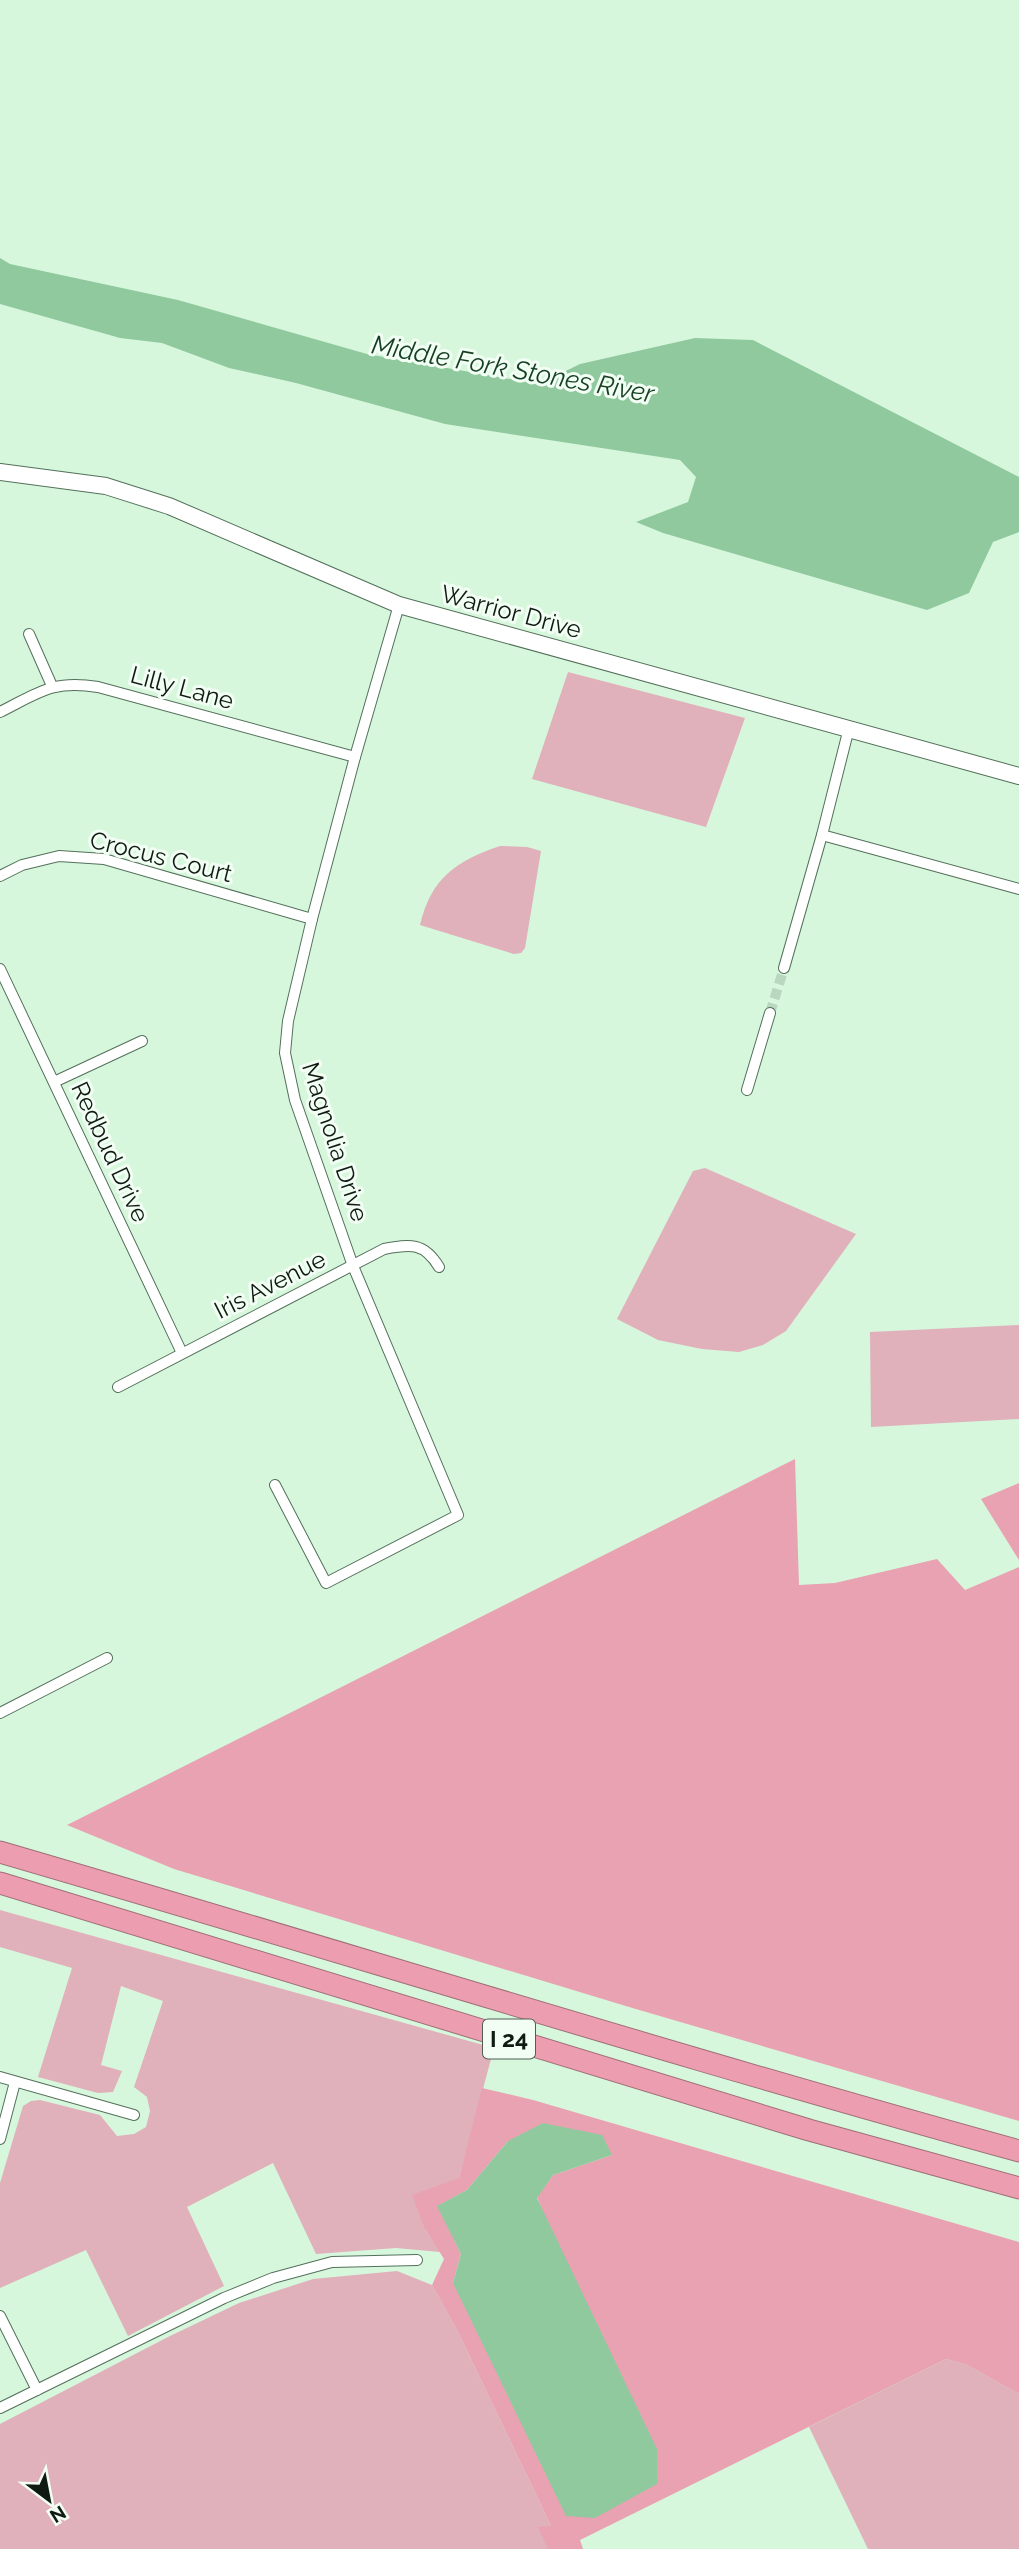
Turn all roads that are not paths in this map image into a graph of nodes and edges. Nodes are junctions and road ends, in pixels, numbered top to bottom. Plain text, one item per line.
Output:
1 (0, 472) edge
2 (400, 605) junction
3 (29, 634) dead end
4 (52, 687) junction
5 (0, 712) edge
6 (849, 728) junction
7 (355, 757) junction
8 (1019, 776) edge
9 (822, 835) junction
10 (0, 876) edge
11 (1019, 889) edge
12 (312, 919) junction
13 (783, 968) tunnel mouth
14 (0, 970) edge
15 (771, 1013) tunnel mouth
16 (142, 1041) dead end
17 (54, 1082) junction
18 (747, 1090) dead end
19 (354, 1266) junction
20 (439, 1268) dead end
21 (182, 1353) junction
22 (118, 1387) dead end
23 (275, 1485) dead end
24 (107, 1658) dead end
25 (0, 1713) edge
26 (2, 1853) edge
27 (0, 1883) edge
28 (0, 2077) edge
29 (15, 2082) junction
30 (134, 2115) dead end
31 (0, 2139) edge
32 (1019, 2151) edge
33 (1019, 2188) edge
34 (417, 2260) dead end
35 (0, 2316) edge
36 (37, 2390) junction
37 (0, 2408) edge

1 - 2 street, Warrior Drive
2 - 6 street, Warrior Drive
2 - 7 street, Magnolia Drive
3 - 4 street
4 - 5 street, Lilly Lane
4 - 7 street, Lilly Lane
6 - 8 street, Warrior Drive
6 - 9 street
7 - 12 street, Magnolia Drive
9 - 11 street
9 - 13 street
10 - 12 street, Crocus Court
12 - 19 street, Magnolia Drive
14 - 17 street, Redbud Drive
15 - 18 street
16 - 17 street
17 - 21 street, Redbud Drive
19 - 20 street, Iris Avenue
19 - 21 street, Iris Avenue
19 - 23 street, Magnolia Drive
21 - 22 street, Iris Avenue
24 - 25 street
26 - 32 highway, I 24
27 - 33 highway, I 24
28 - 29 street
29 - 30 street
29 - 31 street
34 - 36 street
35 - 36 street
36 - 37 street

